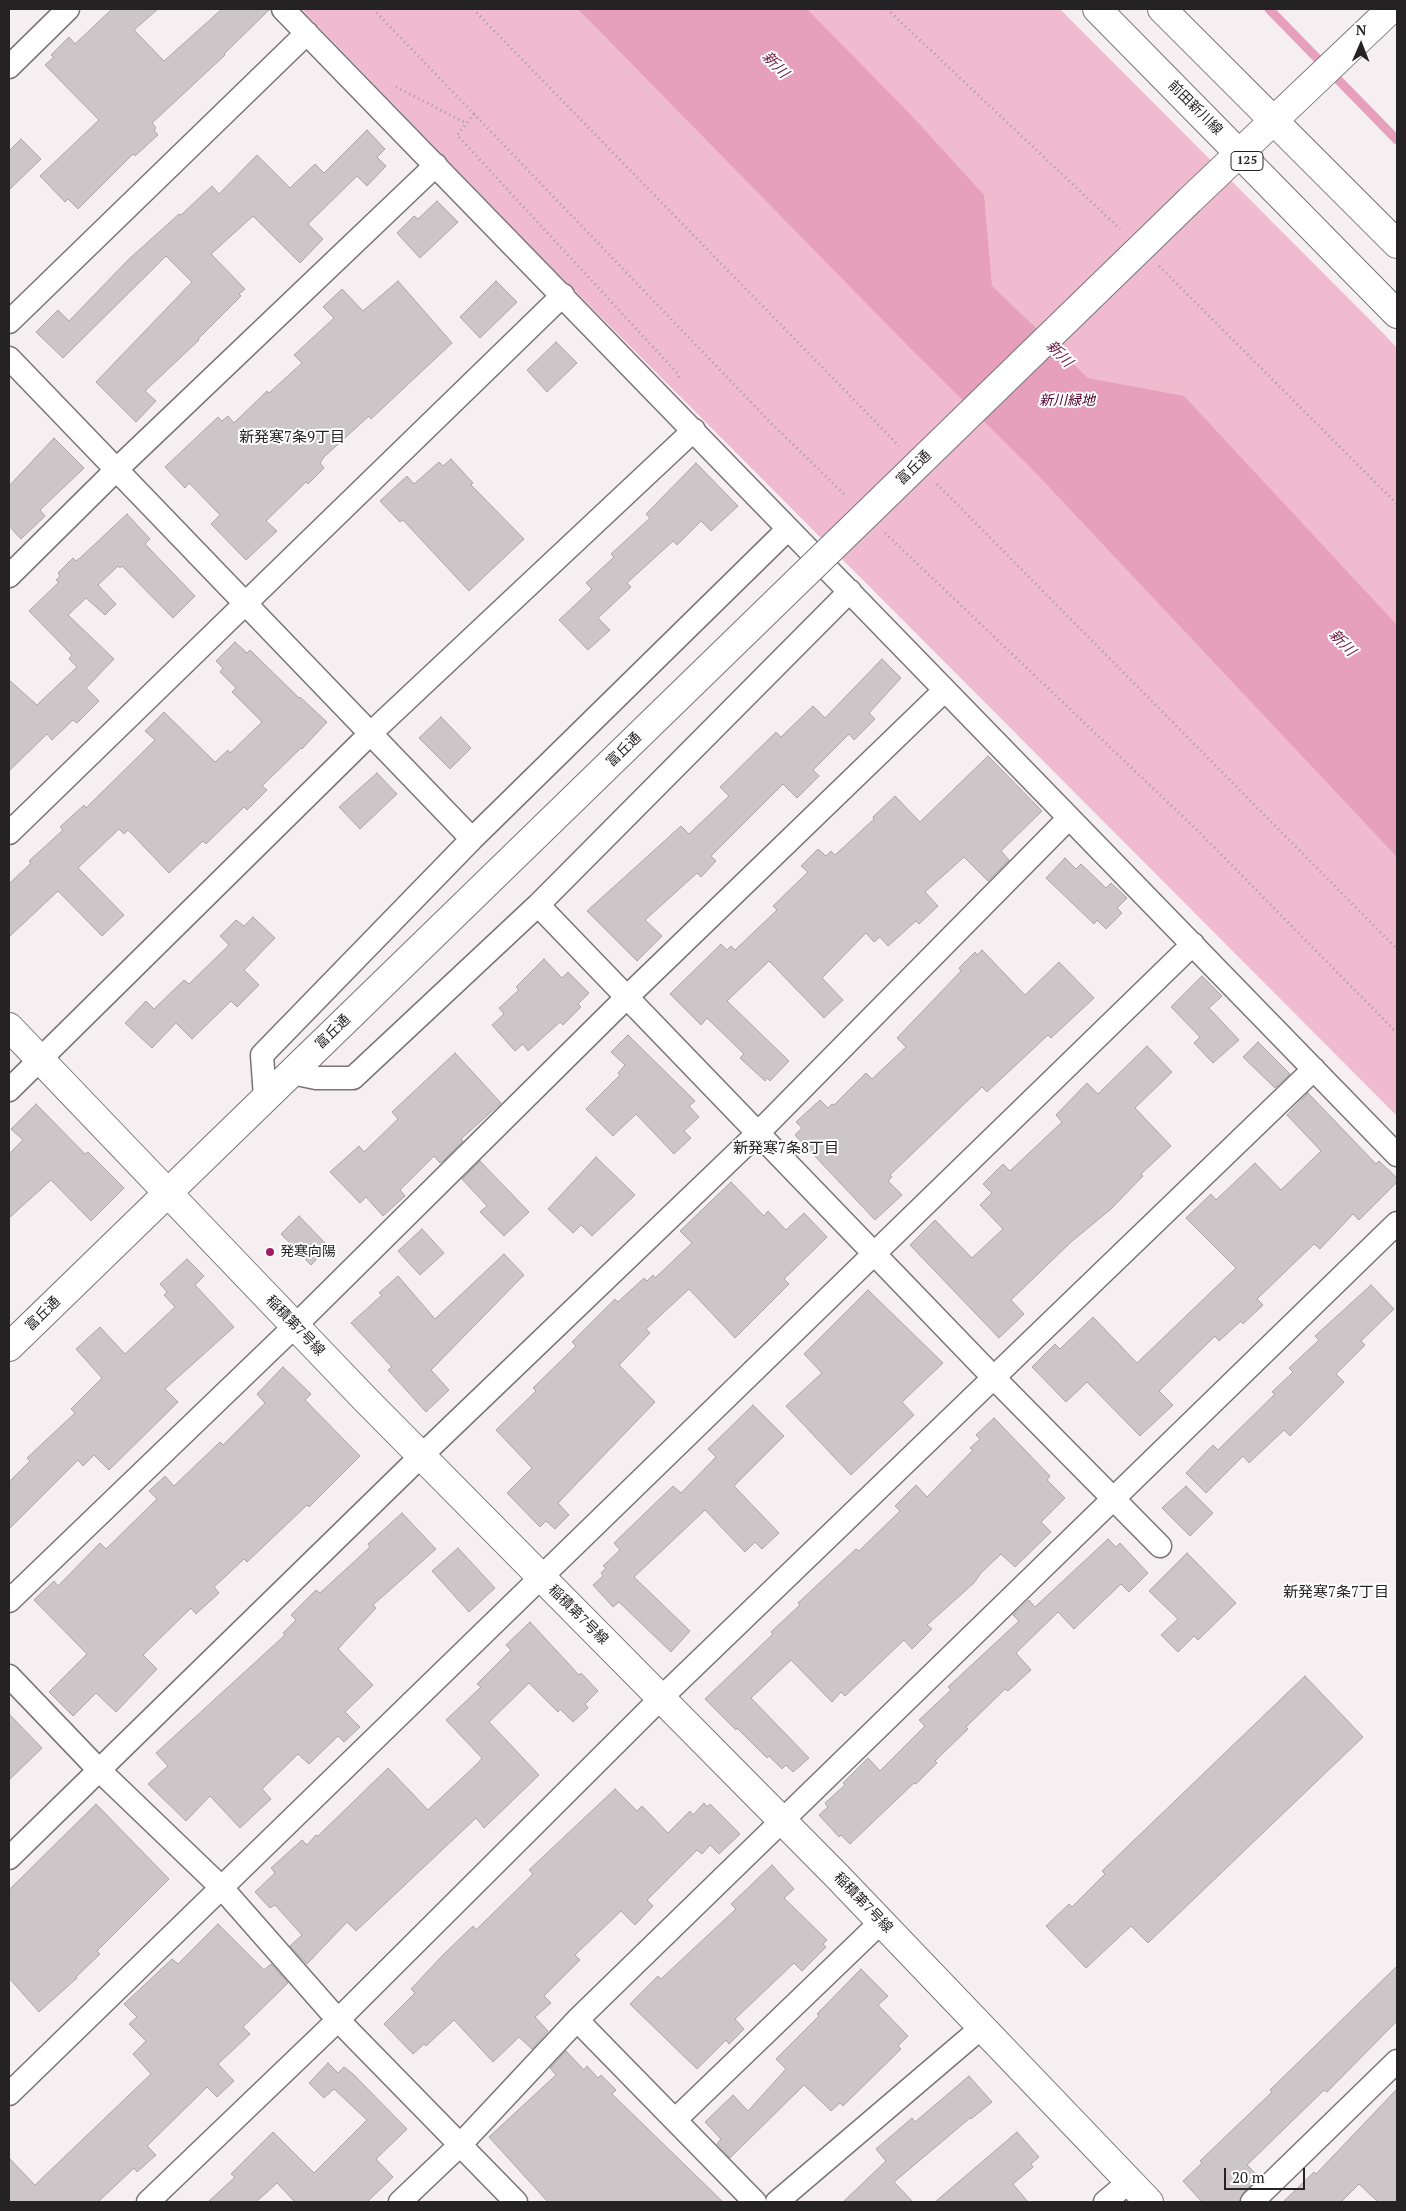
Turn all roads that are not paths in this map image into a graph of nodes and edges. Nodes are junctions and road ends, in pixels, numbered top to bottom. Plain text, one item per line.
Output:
1 (68, 9) edge
2 (284, 9) edge
3 (1097, 9) edge
4 (1162, 9) edge
5 (1391, 9) edge
6 (307, 33) junction
7 (9, 67) edge
8 (1274, 119) junction
9 (1239, 153) junction
10 (436, 166) junction
11 (1397, 244) edge
12 (563, 294) junction
13 (1397, 314) edge
14 (9, 322) edge
15 (9, 358) edge
16 (694, 430) junction
17 (116, 470) junction
18 (788, 529) junction
19 (9, 576) edge
20 (850, 591) junction
21 (244, 605) junction
22 (945, 690) junction
23 (371, 733) junction
24 (1069, 818) junction
25 (9, 833) edge
26 (472, 839) junction
27 (538, 905) junction
28 (1193, 944) junction
29 (627, 998) junction
30 (9, 1027) edge
31 (41, 1059) junction
32 (1314, 1069) junction
33 (292, 1073) junction
34 (9, 1090) edge
35 (265, 1097) junction
36 (758, 1133) junction
37 (1397, 1155) edge
38 (169, 1192) junction
39 (1397, 1223) edge
40 (873, 1253) junction
41 (295, 1326) junction
42 (9, 1347) edge
43 (994, 1378) junction
44 (421, 1456) junction
45 (1112, 1500) junction
46 (1160, 1546) dead end
47 (542, 1578) junction
48 (9, 1601) edge
49 (9, 1676) edge
50 (661, 1698) junction
51 (99, 1770) junction
52 (782, 1820) junction
53 (9, 1858) edge
54 (222, 1888) junction
55 (880, 1922) junction
56 (338, 2020) junction
57 (578, 2020) junction
58 (981, 2028) junction
59 (1397, 2061) edge
60 (9, 2094) edge
61 (675, 2120) junction
62 (460, 2145) junction
63 (1130, 2181) junction
64 (148, 2202) edge
65 (400, 2202) edge
66 (516, 2202) edge
67 (755, 2202) edge
68 (777, 2202) edge
69 (1105, 2202) edge
70 (1149, 2202) edge
71 (1252, 2202) edge

1 - 7 street
2 - 6 street
3 - 9 street, 前田新川線 / 125
4 - 8 street
5 - 8 street, 富丘通
6 - 10 street
6 - 14 street
8 - 9 street, 富丘通
8 - 11 street
9 - 13 street, 前田新川線 / 125
9 - 33 street, 富丘通, bridge
10 - 12 street
10 - 17 street
12 - 16 street
12 - 21 street
15 - 17 street
16 - 18 street
16 - 23 street
17 - 19 street
17 - 21 street
18 - 20 street
18 - 26 street
20 - 22 street
20 - 27 street
21 - 23 street
21 - 25 street
22 - 24 street
22 - 29 street
23 - 26 street
23 - 31 street
24 - 28 street
24 - 36 street
26 - 35 street
27 - 29 street
27 - 33 street
28 - 32 street
28 - 40 street
29 - 36 street
29 - 41 street
30 - 31 street, 稲積第7号線
31 - 34 street
31 - 38 street, 稲積第7号線
32 - 37 street
32 - 43 street
33 - 35 street, 富丘通
35 - 38 street, 富丘通
36 - 40 street
36 - 44 street
38 - 41 street, 稲積第7号線
38 - 42 street, 富丘通
39 - 45 street
40 - 43 street
40 - 47 street
41 - 44 street, 稲積第7号線
41 - 48 street
43 - 45 street
43 - 50 street
44 - 47 street, 稲積第7号線
44 - 51 street
45 - 46 street
45 - 52 street
47 - 50 street, 稲積第7号線
47 - 54 street
49 - 51 street
50 - 52 street, 稲積第7号線
50 - 56 street
51 - 53 street
51 - 54 street
52 - 55 street, 稲積第7号線
52 - 57 street
54 - 56 street
54 - 60 street
55 - 58 street, 稲積第7号線
55 - 61 street
56 - 62 street
56 - 64 street
57 - 61 street
57 - 62 street
58 - 63 street, 稲積第7号線
58 - 68 street
59 - 71 street
61 - 67 street
62 - 65 street
62 - 66 street
63 - 69 street
63 - 70 street, 稲積第7号線

